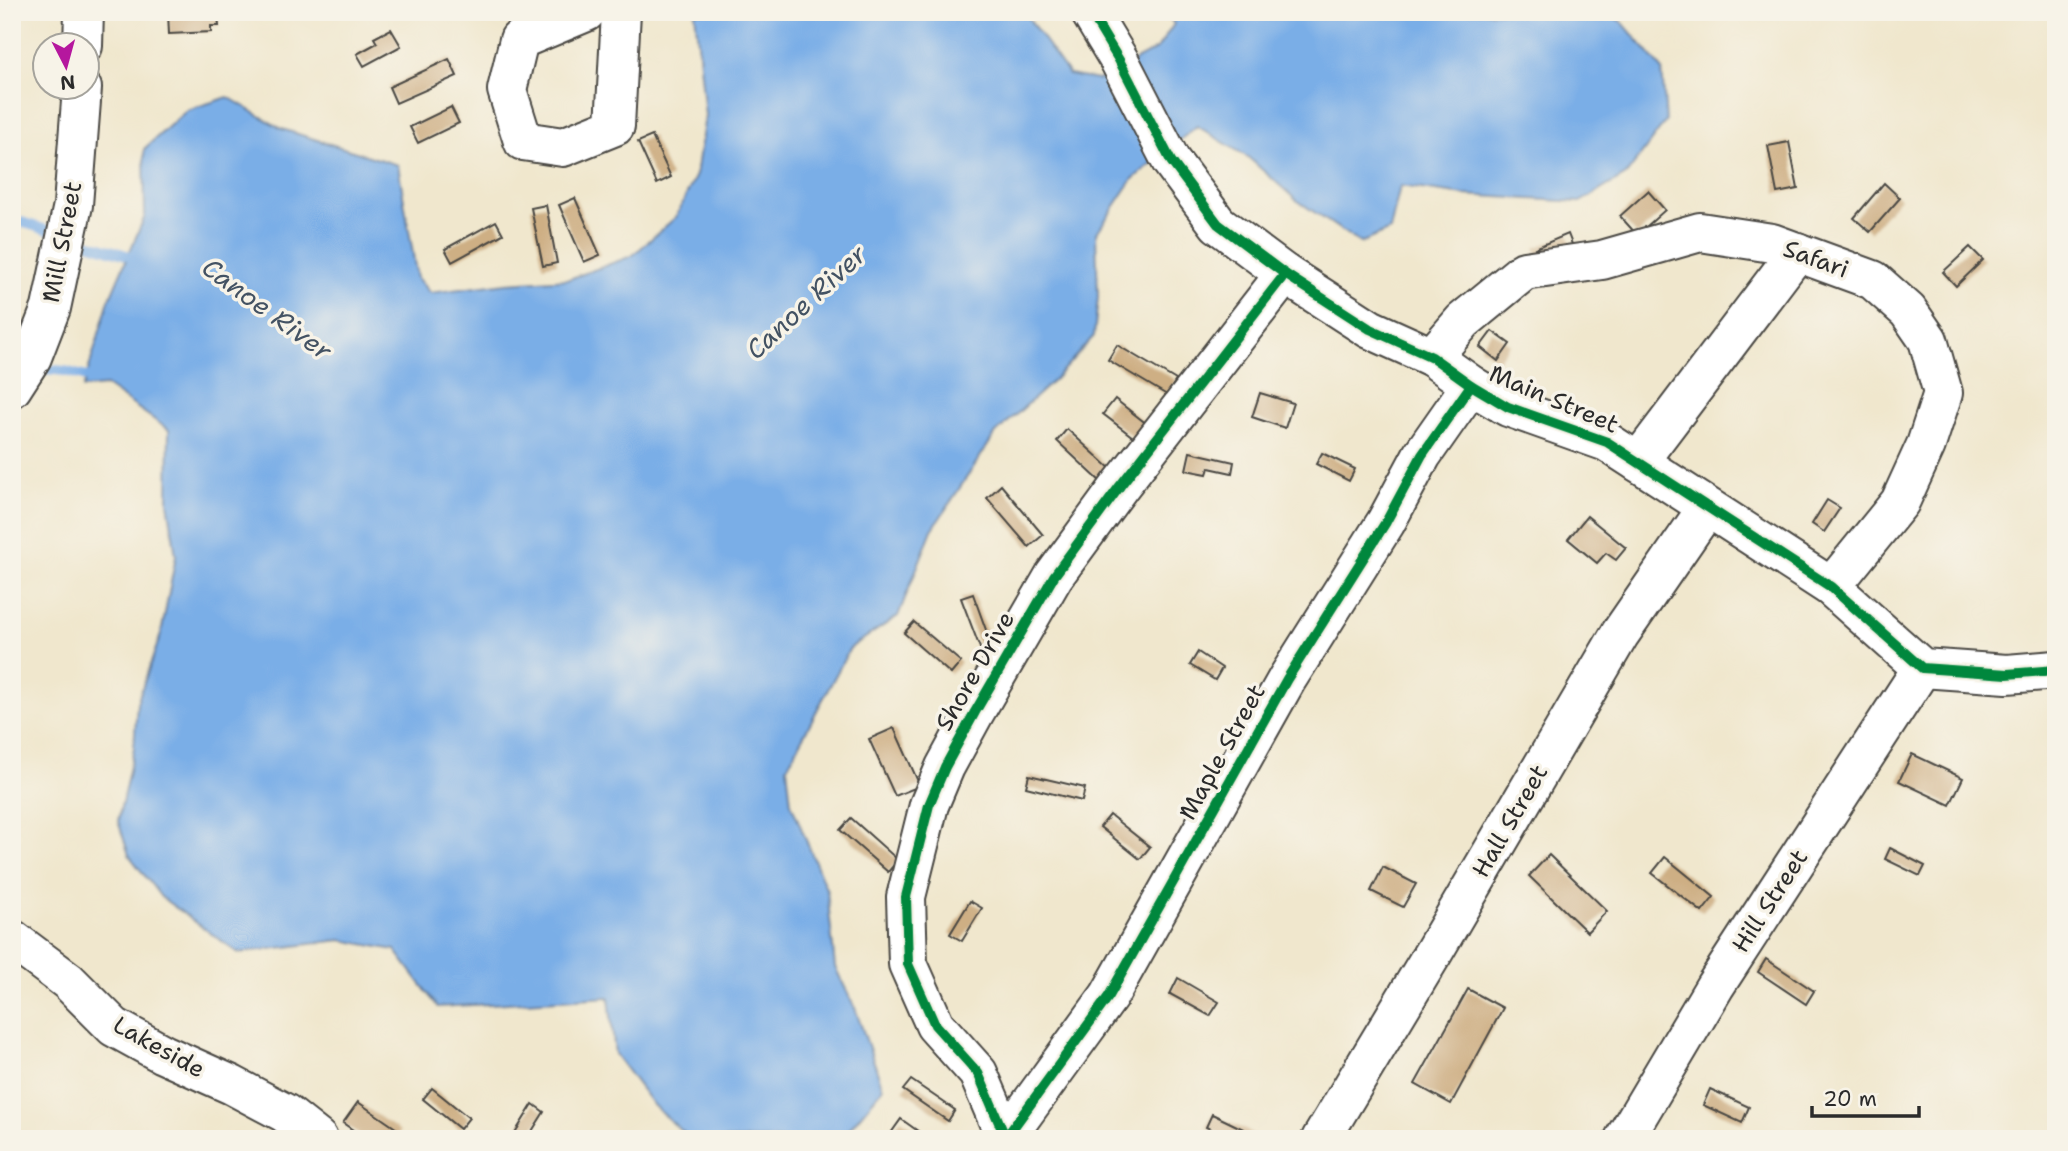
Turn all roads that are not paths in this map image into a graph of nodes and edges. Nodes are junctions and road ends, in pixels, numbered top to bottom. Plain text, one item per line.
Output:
1 (84, 12) edge
2 (586, 12) edge
3 (621, 12) edge
4 (1090, 12) edge
5 (83, 32) edge
6 (81, 102) edge
7 (1797, 252) junction
8 (1285, 274) junction
9 (1432, 357) junction
10 (22, 373) edge
11 (1471, 385) junction
12 (1638, 462) junction
13 (1707, 508) junction
14 (1831, 587) junction
15 (1922, 668) junction
16 (2056, 670) edge
17 (12, 939) edge
18 (277, 1126) edge
19 (1006, 1138) edge
20 (318, 1139) edge
21 (1321, 1139) edge
22 (1624, 1139) edge

1 - 5 street
2 - 3 street
4 - 8 street, Main Street
6 - 10 street, Mill Street
7 - 9 street, Safari
7 - 12 street
7 - 14 street, Safari
8 - 9 street, Main Street
8 - 19 street, Shore Drive
9 - 11 street, Main Street
11 - 12 street, Main Street
11 - 19 street, Maple Street
12 - 13 street, Main Street
13 - 14 street, Main Street
13 - 21 street, Hall Street
14 - 15 street, Main Street
15 - 16 street
15 - 22 street, Hill Street
17 - 18 street, Lakeside
18 - 20 street, Lakeside

